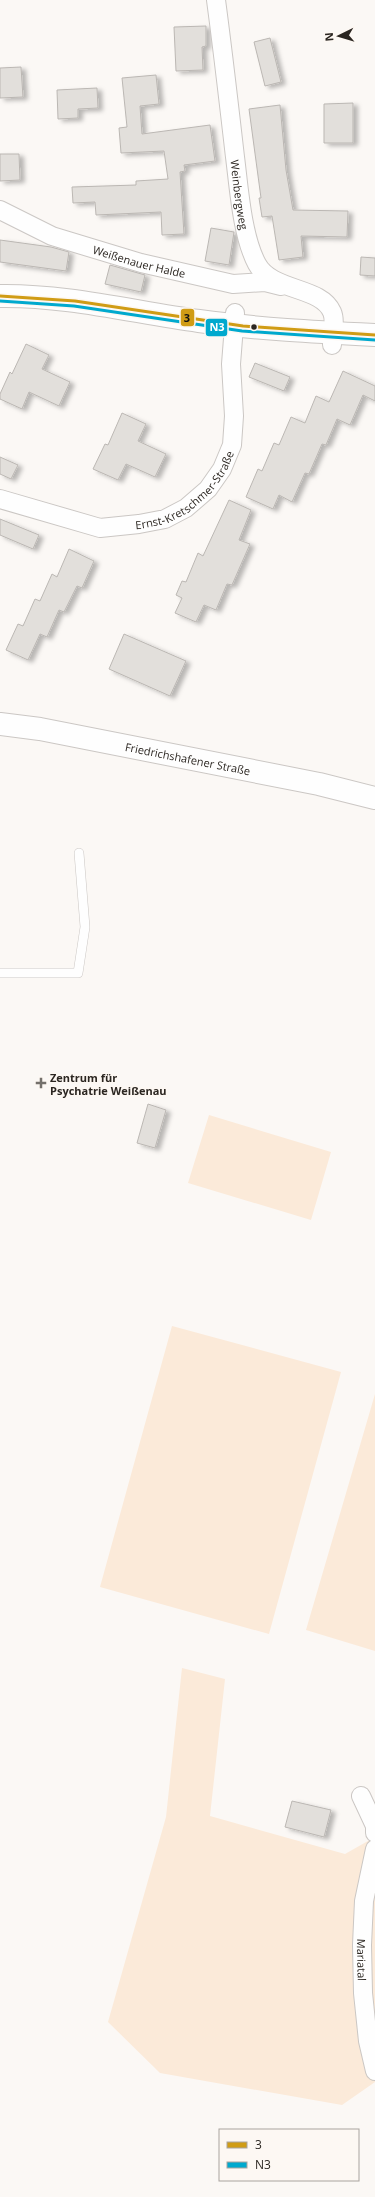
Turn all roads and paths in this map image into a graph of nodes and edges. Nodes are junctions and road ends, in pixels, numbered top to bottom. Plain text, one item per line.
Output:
1 (216, 0) edge
2 (0, 210) edge
3 (286, 287) junction
4 (0, 296) edge
5 (234, 319) junction
6 (375, 335) edge
7 (332, 339) junction
8 (0, 500) edge
9 (0, 724) edge
10 (375, 798) edge
11 (79, 853) dead end
12 (0, 973) edge
13 (361, 1796) dead end
14 (375, 1833) edge
15 (375, 1849) edge
16 (375, 2071) edge

1 - 3 street, Weinbergweg
2 - 3 street, Weißenauer Halde
3 - 7 street, Weinbergweg
4 - 5 street
5 - 7 street
5 - 8 street, Ernst-Kretschmer-Straße
6 - 7 street
9 - 10 street, Friedrichshafener Straße
11 - 12 lane
13 - 14 street
15 - 16 street, Mariatal

